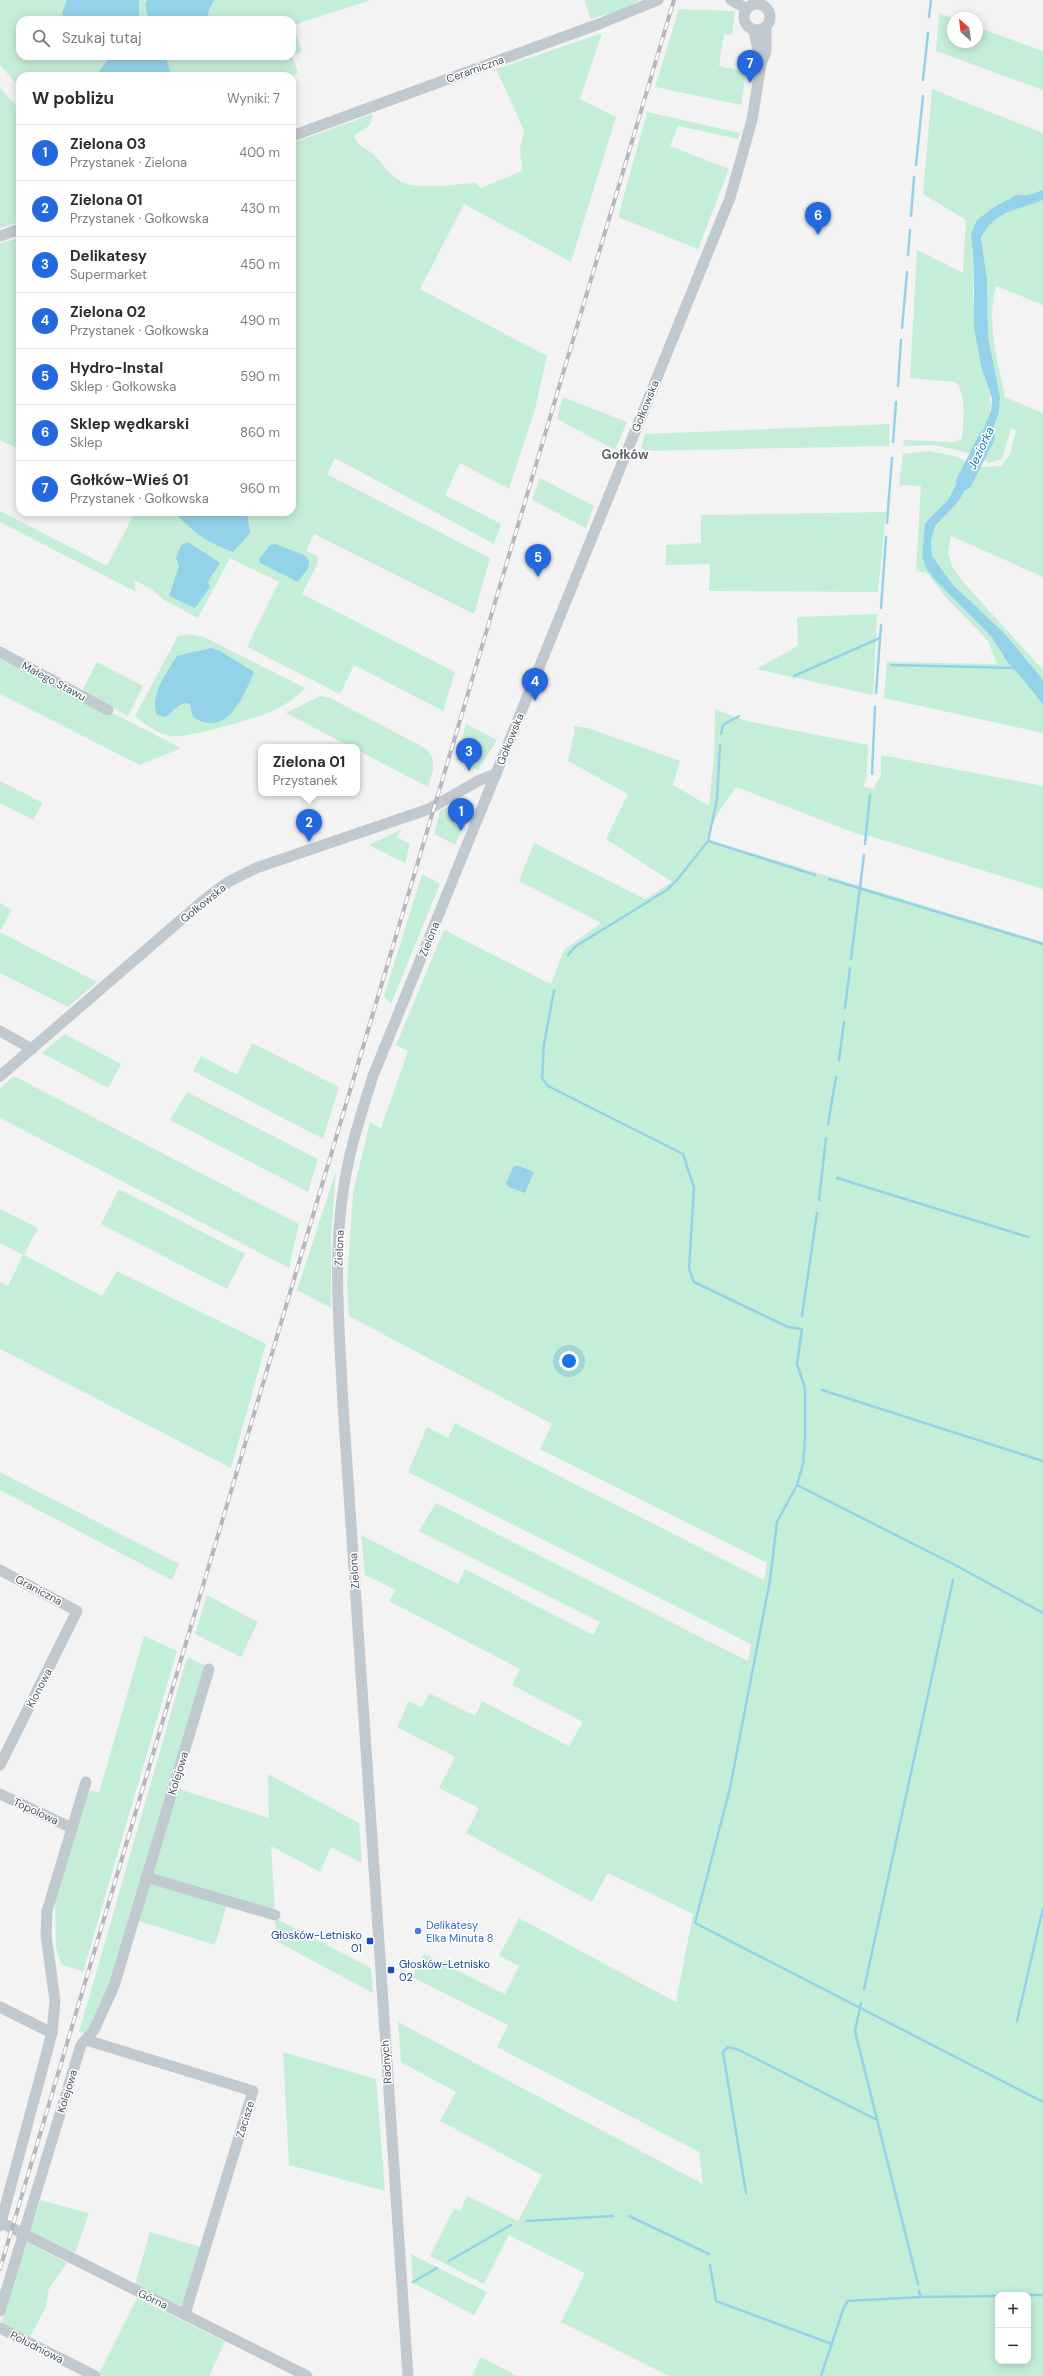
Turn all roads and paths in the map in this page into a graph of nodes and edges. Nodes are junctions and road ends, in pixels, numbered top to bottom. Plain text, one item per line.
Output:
1 (658, 0) edge
2 (731, 0) edge
3 (766, 4) edge
4 (746, 9) junction
5 (766, 27) junction
6 (754, 31) junction
7 (761, 64) junction
8 (296, 135) edge
9 (16, 230) edge
10 (0, 236) edge
11 (0, 652) edge
12 (108, 710) dead end
13 (496, 774) junction
14 (0, 1031) edge
15 (32, 1049) junction
16 (0, 1076) edge
17 (0, 1570) edge
18 (77, 1611) joint
19 (209, 1669) dead end
20 (366, 1748) joint
21 (0, 1765) edge
22 (86, 1782) dead end
23 (0, 1794) edge
24 (72, 1828) junction
25 (146, 1877) junction
26 (275, 1915) dead end
27 (0, 2007) edge
28 (52, 2033) junction
29 (86, 2040) junction
30 (0, 2223) edge
31 (23, 2235) junction
32 (0, 2311) edge
33 (185, 2314) junction
34 (0, 2328) edge
35 (96, 2376) edge
36 (307, 2376) edge
37 (408, 2376) edge

1 - 8 street, Ceramiczna
2 - 4 street
3 - 4 street
3 - 5 street
4 - 6 street
5 - 6 street
5 - 7 street, Gołkowska
6 - 7 street, Gołkowska
7 - 13 street, Gołkowska
9 - 10 street
11 - 12 street, Małego Stawu
13 - 15 street, Gołkowska
13 - 20 street, Zielona
14 - 15 street
15 - 16 street, Gołkowska
17 - 18 street, Graniczna
18 - 21 street, Klonowa
19 - 25 street, Kolejowa
20 - 37 street, Radnych
22 - 24 street
23 - 24 street, Topolowa
24 - 28 street
25 - 26 street
25 - 29 street, Kolejowa
27 - 28 street
28 - 30 street
29 - 31 street, Kolejowa
29 - 33 street, Zacisze
30 - 31 street, Górna
31 - 32 street, Kolejowa
31 - 33 street, Górna
33 - 36 street, Górna
34 - 35 street, Południowa

